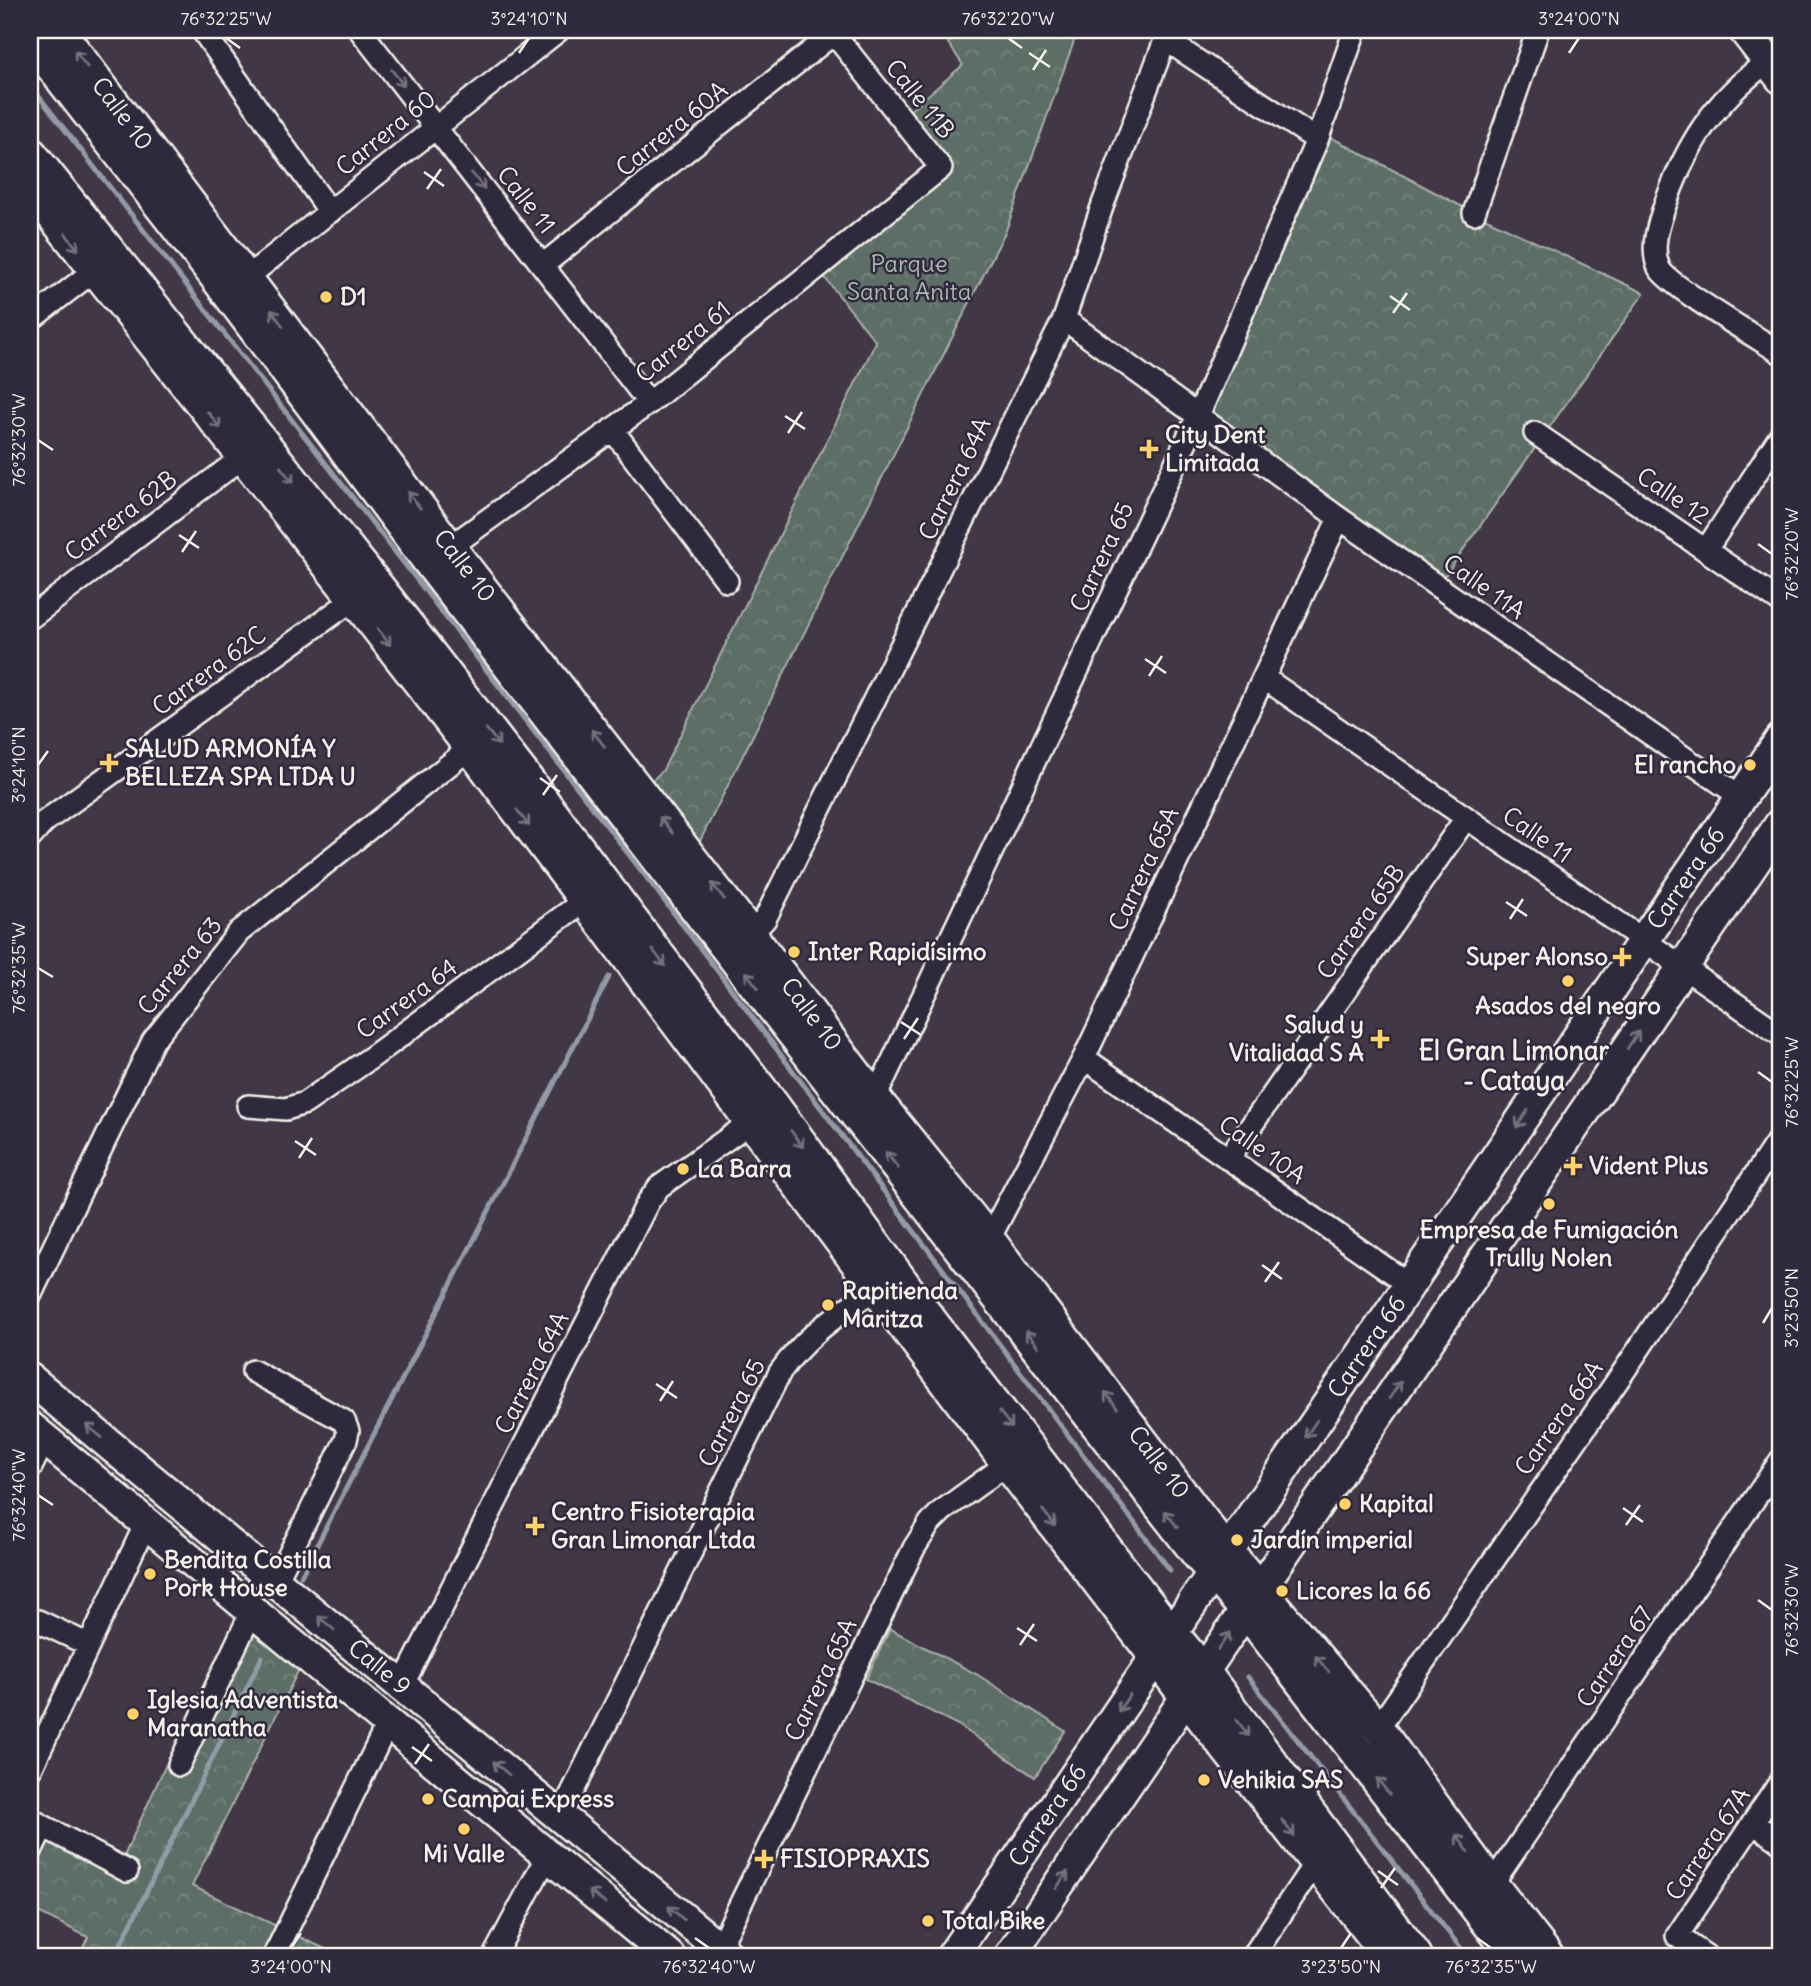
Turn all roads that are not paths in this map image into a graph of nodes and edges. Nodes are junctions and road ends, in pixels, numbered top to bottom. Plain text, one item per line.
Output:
1 (59, 30) edge
2 (202, 30) edge
3 (360, 30) edge
4 (559, 30) edge
5 (1354, 30) edge
6 (1538, 30) edge
7 (1744, 30) edge
8 (834, 31) edge
9 (1168, 35) edge
10 (30, 37) edge
11 (1775, 70) edge
12 (436, 127) junction
13 (1317, 141) junction
14 (30, 154) edge
15 (942, 169) joint
16 (30, 188) edge
17 (330, 212) junction
18 (1474, 213) dead end
19 (543, 265) junction
20 (95, 270) junction
21 (230, 270) junction
22 (1064, 319) junction
23 (30, 320) edge
24 (1781, 353) edge
25 (175, 354) junction
26 (649, 403) junction
27 (1198, 416) junction
28 (612, 429) junction
29 (1535, 433) dead end
30 (1781, 435) edge
31 (243, 457) junction
32 (1339, 518) junction
33 (450, 547) junction
34 (1706, 550) junction
35 (727, 581) dead end
36 (354, 599) junction
37 (1781, 602) edge
38 (30, 618) edge
39 (426, 672) junction
40 (1264, 678) junction
41 (1781, 739) edge
42 (470, 748) junction
43 (1741, 797) junction
44 (1466, 818) junction
45 (1781, 823) edge
46 (30, 838) edge
47 (585, 900) junction
48 (620, 927) junction
49 (739, 933) junction
50 (1644, 940) junction
51 (1683, 967) junction
52 (1781, 1035) edge
53 (1084, 1058) junction
54 (875, 1098) junction
55 (248, 1105) dead end
56 (751, 1122) junction
57 (1781, 1136) edge
58 (1228, 1159) junction
59 (989, 1238) junction
60 (1410, 1285) junction
61 (874, 1289) junction
62 (1012, 1292) junction
63 (30, 1296) edge
64 (913, 1319) junction
65 (253, 1371) dead end
66 (30, 1379) edge
67 (47, 1441) edge
68 (1781, 1460) edge
69 (1007, 1464) junction
70 (30, 1469) edge
71 (140, 1469) junction
72 (180, 1502) junction
73 (146, 1523) junction
74 (1221, 1562) junction
75 (204, 1571) junction
76 (276, 1581) junction
77 (1253, 1599) junction
78 (252, 1611) junction
79 (38, 1620) dead end
80 (89, 1645) junction
81 (1164, 1645) junction
82 (1195, 1684) junction
83 (402, 1686) junction
84 (388, 1723) junction
85 (1378, 1728) junction
86 (179, 1765) dead end
87 (30, 1771) edge
88 (1781, 1781) edge
89 (560, 1816) junction
90 (36, 1822) edge
91 (1753, 1823) junction
92 (1781, 1842) edge
93 (30, 1853) edge
94 (547, 1856) junction
95 (1315, 1863) junction
96 (127, 1871) dead end
97 (1492, 1884) junction
98 (724, 1952) edge
99 (274, 1956) edge
100 (494, 1956) edge
101 (669, 1956) edge
102 (952, 1956) edge
103 (1010, 1956) edge
104 (1253, 1956) edge
105 (1388, 1956) edge
106 (1415, 1956) edge
107 (1515, 1956) edge
108 (1548, 1956) edge
109 (1706, 1956) edge

21 -> 1 main road, Calle 10
2 - 17 street
3 -> 12 street, Calle 11
4 - 12 street, Carrera 60
5 - 13 street, Carrera 65
6 - 18 street
7 - 11 main road
8 - 15 street, Calle 11B
8 - 19 street, Carrera 60A
9 - 13 street
9 - 22 street, Carrera 64A
10 - 21 main road, Calle 10
11 - 24 street
12 - 17 street, Carrera 60
12 -> 19 street, Calle 11
13 - 27 street, Carrera 65
14 - 25 main road
15 - 26 street, Carrera 61
16 -> 20 main road
17 - 21 street, Carrera 60
19 - 26 street, Calle 11
20 - 23 street
20 - 25 main road
33 -> 21 main road, Calle 10
21 - 49 main road, Calle 10
22 - 27 street, Calle 11A
22 - 49 street, Carrera 64A
25 -> 31 main road
25 -> 39 main road
26 - 28 street, Carrera 61
27 - 32 street, Calle 11A
27 - 54 street, Carrera 65
28 - 33 street, Carrera 61
28 - 35 street
29 - 34 street, Calle 12
30 - 34 street
31 - 36 main road
31 - 38 street, Carrera 62B
32 - 40 street, Carrera 65A
32 - 43 street, Calle 11A
49 -> 33 main road, Calle 10
34 - 37 street, Calle 12
36 -> 39 main road
36 - 46 street, Carrera 62C
39 - 42 main road
39 -> 48 main road
40 - 44 street, Calle 11
40 - 53 street, Carrera 65A
41 - 43 main road, Carrera 66
42 -> 47 main road
42 - 63 street, Carrera 63
43 - 50 main road, Carrera 66
44 - 50 street, Calle 11
44 - 58 street, Carrera 65B
45 - 51 main road, Carrera 66
47 - 48 main road
47 - 55 street, Carrera 64
48 - 56 main road
48 -> 64 main road
49 - 54 main road, Calle 10
62 -> 49 main road, Calle 10
50 - 51 street, Calle 11
50 -> 60 main road, Carrera 66
51 - 52 street, Calle 11
77 -> 51 main road, Carrera 66
53 - 58 street, Calle 10A
53 - 59 street, Carrera 65A
54 - 59 main road, Calle 10
56 - 61 main road
56 - 83 street, Carrera 64A
57 - 85 street, Carrera 66A
58 - 60 street, Calle 10A
59 - 62 main road, Calle 10
60 -> 74 main road, Carrera 66
61 - 64 main road
61 - 89 street, Carrera 65
74 -> 62 main road, Calle 10
64 - 69 main road
64 -> 81 main road
65 - 76 street
71 -> 66 main road, Calle 9
67 - 70 street
67 - 71 main road
67 - 73 main road, Calle 9
68 - 97 street, Carrera 67
69 -> 81 main road
69 - 98 street, Carrera 65A
71 - 72 main road, Calle 9
72 - 75 main road
72 - 76 main road, Calle 9
73 - 75 main road, Calle 9
73 - 80 street
74 - 77 main road, Calle 10
74 - 81 main road, Carrera 66
75 - 78 main road, Calle 9
83 -> 76 main road, Calle 9
82 -> 77 main road, Carrera 66
85 -> 77 main road, Calle 10
107 -> 77 main road, Calle 10
78 - 84 main road, Calle 9
78 - 86 street
79 - 80 street
80 - 87 street
81 - 82 main road
81 -> 102 main road, Carrera 66
82 -> 95 main road
103 -> 82 main road, Carrera 66
82 -> 106 main road
89 -> 83 main road, Calle 9
84 - 94 main road, Calle 9
84 - 99 street
97 -> 85 main road, Calle 10
88 - 91 street, Carrera 67A
98 -> 89 main road, Calle 9
90 - 93 street
90 - 96 street
91 - 92 street
91 - 109 street, Carrera 67A
94 - 100 street
101 -> 94 main road, Calle 9
95 - 104 street
95 - 105 main road
97 - 108 main road, Calle 10

